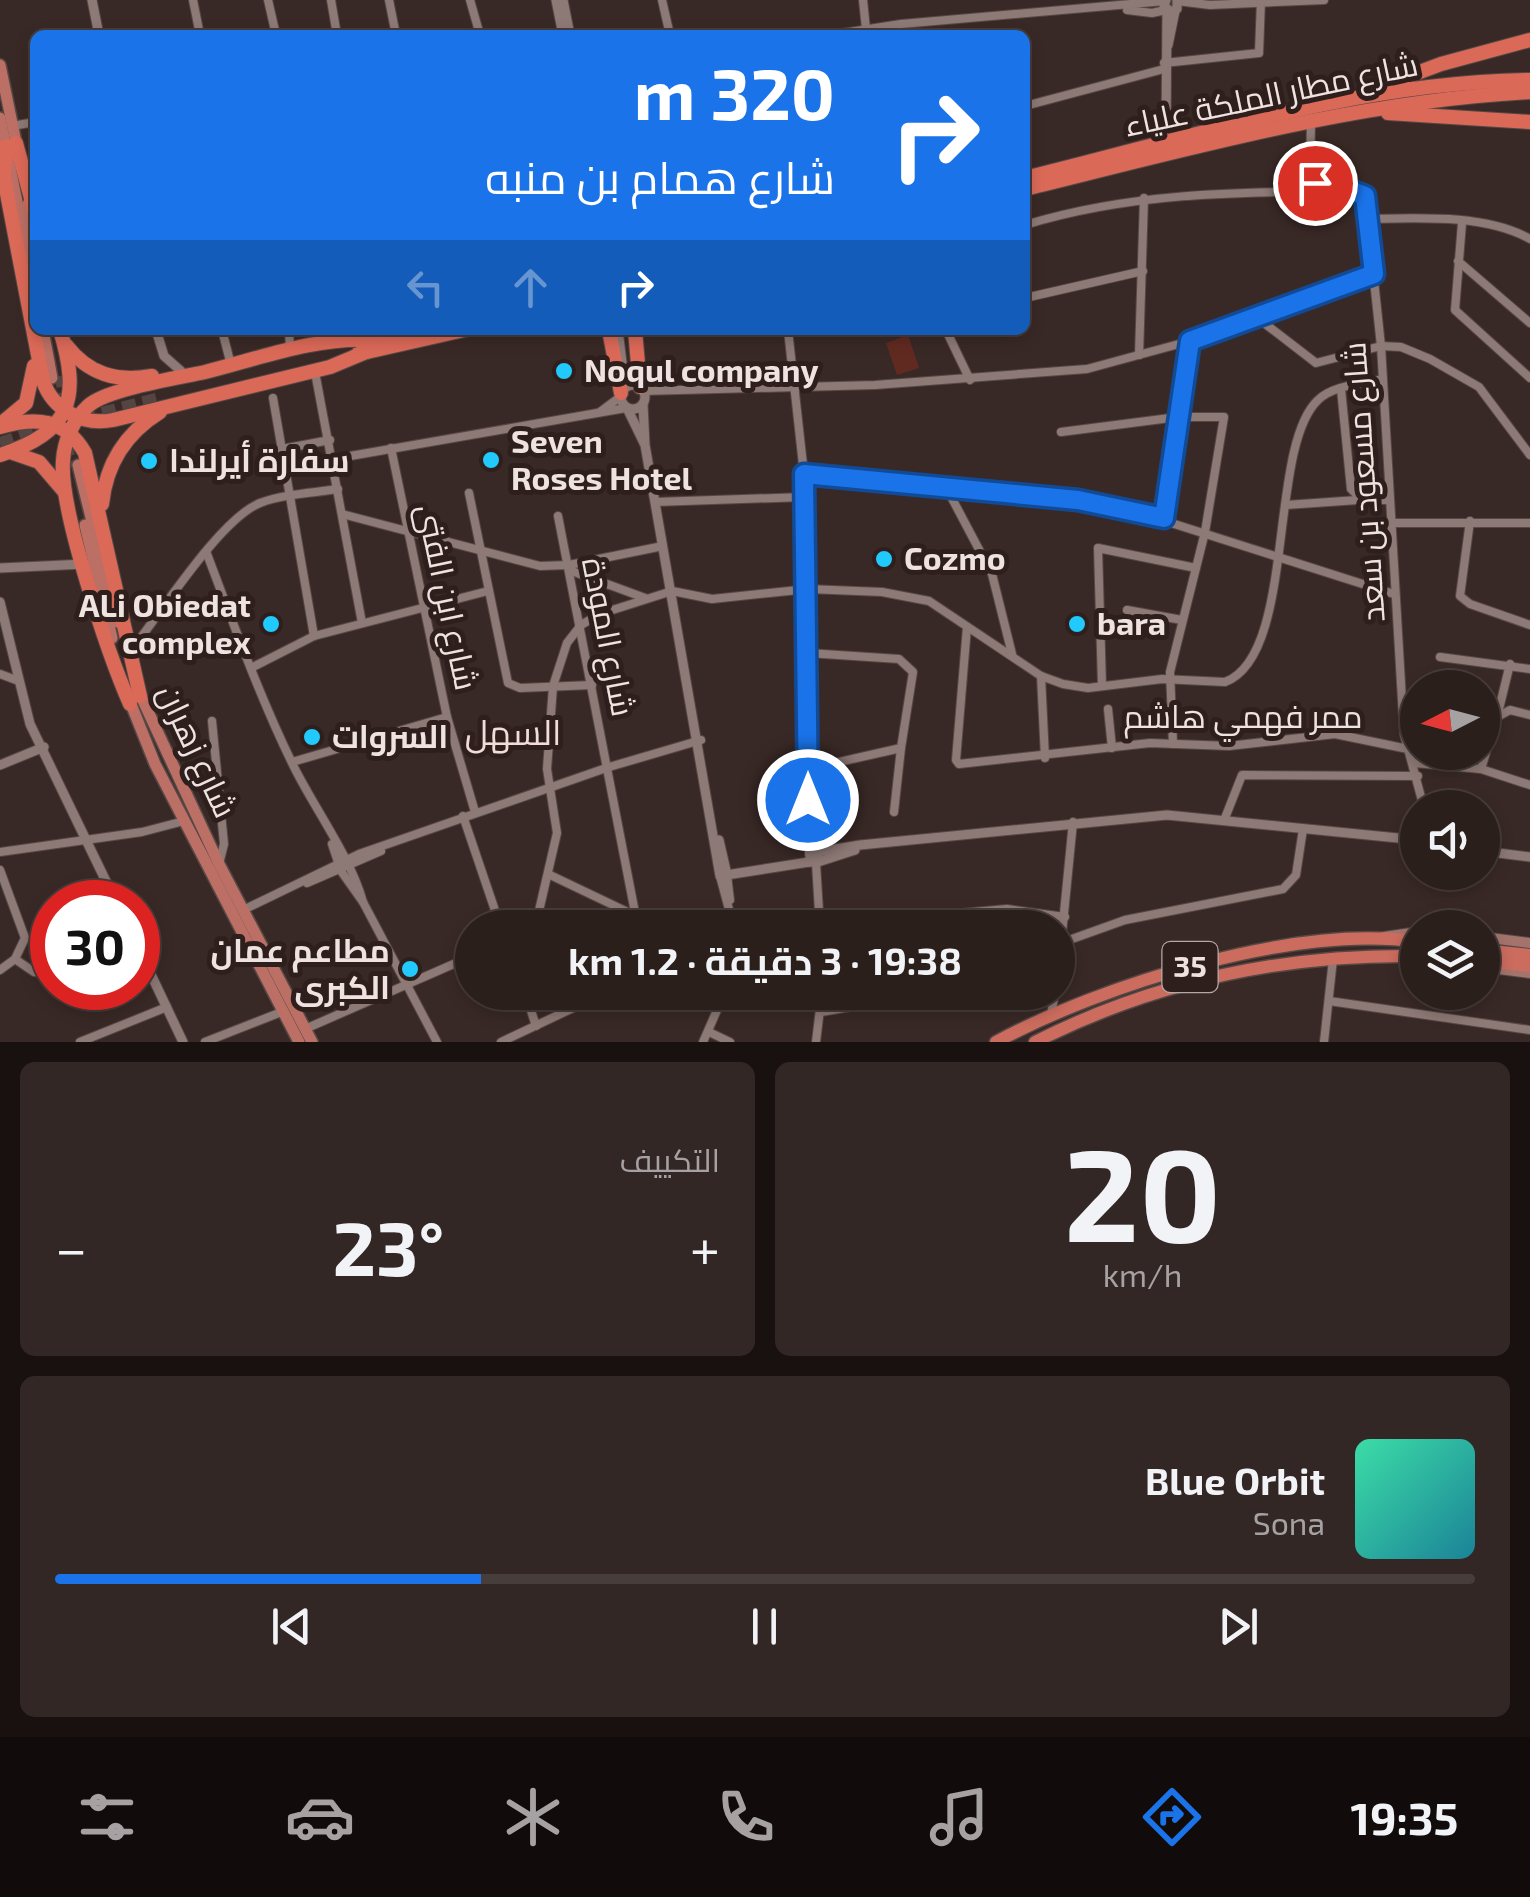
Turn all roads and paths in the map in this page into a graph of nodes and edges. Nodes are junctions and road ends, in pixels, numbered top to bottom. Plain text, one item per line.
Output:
1 (92, 0) edge
2 (192, 0) edge
3 (268, 0) edge
4 (331, 0) edge
5 (389, 0) edge
6 (470, 0) edge
7 (560, 0) edge
8 (662, 0) edge
9 (863, 0) edge
10 (1059, 0) edge
11 (1324, 0) edge
12 (1261, 2) edge
13 (1171, 5) edge
14 (1055, 14) junction
15 (866, 29) junction
16 (98, 30) edge
17 (199, 30) edge
18 (275, 30) edge
19 (337, 30) edge
20 (395, 30) edge
21 (479, 30) edge
22 (565, 30) edge
23 (669, 30) edge
24 (860, 30) edge
25 (1530, 40) edge
26 (0, 66) edge
27 (1164, 66) junction
28 (1530, 80) edge
29 (1530, 92) edge
30 (1030, 105) edge
31 (1349, 107) junction
32 (0, 118) edge
33 (1310, 120) junction
34 (1166, 121) junction
35 (1530, 122) edge
36 (30, 123) edge
37 (12, 126) junction
38 (1186, 138) junction
39 (11, 144) junction
40 (1157, 146) junction
41 (1030, 177) edge
42 (1030, 189) edge
43 (1322, 192) junction
44 (1144, 198) junction
45 (30, 199) edge
46 (1369, 219) junction
47 (30, 223) edge
48 (1462, 223) junction
49 (1030, 224) edge
50 (1530, 238) edge
51 (30, 260) edge
52 (1458, 260) junction
53 (1144, 271) junction
54 (1374, 274) junction
55 (30, 295) edge
56 (1030, 297) edge
57 (1255, 316) junction
58 (1530, 324) edge
59 (39, 335) edge
60 (52, 335) edge
61 (158, 335) edge
62 (223, 335) edge
63 (289, 335) edge
64 (396, 335) edge
65 (434, 335) edge
66 (611, 335) edge
67 (620, 335) edge
68 (627, 335) edge
69 (635, 335) edge
70 (789, 335) edge
71 (948, 335) edge
72 (62, 336) edge
73 (1190, 341) junction
74 (368, 346) junction
75 (1381, 346) junction
76 (290, 352) junction
77 (1139, 355) junction
78 (230, 366) junction
79 (630, 368) junction
80 (314, 370) junction
81 (181, 371) junction
82 (208, 371) junction
83 (1382, 378) junction
84 (1530, 378) edge
85 (970, 380) junction
86 (797, 388) junction
87 (1341, 389) junction
88 (632, 396) junction
89 (166, 398) junction
90 (273, 398) dead end
91 (72, 414) junction
92 (1178, 416) junction
93 (0, 425) edge
94 (63, 429) junction
95 (1061, 432) dead end
96 (330, 440) junction
97 (645, 445) junction
98 (391, 448) junction
99 (282, 450) junction
100 (5, 453) edge
101 (1530, 455) edge
102 (333, 459) junction
103 (75, 466) tunnel mouth
104 (804, 474) junction
105 (338, 489) junction
106 (947, 489) junction
107 (469, 493) dead end
108 (66, 495) junction
109 (290, 496) junction
110 (805, 498) junction
111 (1362, 500) junction
112 (1388, 500) junction
113 (655, 502) junction
114 (1286, 505) junction
115 (342, 514) junction
116 (558, 516) dead end
117 (1164, 518) junction
118 (100, 519) junction
119 (1470, 521) junction
120 (1530, 522) edge
121 (1390, 523) junction
122 (406, 530) junction
123 (1205, 532) junction
124 (663, 546) junction
125 (481, 553) junction
126 (207, 554) junction
127 (1276, 560) junction
128 (85, 564) junction
129 (570, 567) junction
130 (0, 568) edge
131 (1196, 568) junction
132 (808, 589) junction
133 (488, 591) junction
134 (672, 592) junction
135 (1394, 594) junction
136 (645, 598) junction
137 (0, 602) edge
138 (424, 610) junction
139 (1127, 610) dead end
140 (1182, 620) junction
141 (362, 623) junction
142 (581, 625) junction
143 (1530, 625) edge
144 (967, 628) junction
145 (314, 636) junction
146 (132, 650) junction
147 (808, 653) junction
148 (1012, 654) junction
149 (1440, 657) dead end
150 (1510, 664) junction
151 (251, 668) junction
152 (1530, 669) edge
153 (1401, 670) edge
154 (0, 674) edge
155 (1042, 676) junction
156 (1169, 679) junction
157 (16, 680) junction
158 (554, 686) junction
159 (592, 686) junction
160 (1102, 686) junction
161 (135, 700) junction
162 (1500, 705) edge
163 (1108, 710) dead end
164 (1500, 715) edge
165 (1530, 715) edge
166 (447, 717) junction
167 (212, 721) dead end
168 (698, 741) junction
169 (1173, 744) junction
170 (41, 745) junction
171 (1400, 747) edge
172 (901, 748) junction
173 (1112, 748) junction
174 (1045, 758) junction
175 (0, 762) edge
176 (292, 762) junction
177 (609, 767) junction
178 (808, 769) junction
179 (1416, 770) edge
180 (1481, 770) edge
181 (1418, 776) junction
182 (1530, 785) edge
183 (550, 787) junction
184 (1421, 790) edge
185 (475, 812) junction
186 (894, 812) dead end
187 (462, 816) junction
188 (1225, 818) junction
189 (184, 821) junction
190 (1073, 822) junction
191 (1303, 828) junction
192 (85, 840) junction
193 (1400, 840) edge
194 (0, 852) edge
195 (1500, 853) edge
196 (1530, 857) edge
197 (813, 858) junction
198 (219, 864) junction
199 (344, 865) junction
200 (0, 870) edge
201 (723, 872) junction
202 (548, 874) junction
203 (105, 880) edge
204 (244, 910) junction
205 (496, 910) edge
206 (539, 910) edge
207 (623, 910) edge
208 (635, 910) edge
209 (730, 910) edge
210 (818, 910) edge
211 (1067, 910) edge
212 (1400, 935) edge
213 (1075, 938) edge
214 (1500, 939) edge
215 (1375, 940) junction
216 (1400, 940) edge
217 (1530, 943) edge
218 (1500, 952) edge
219 (1530, 955) edge
220 (1400, 957) edge
221 (16, 958) junction
222 (1333, 958) junction
223 (455, 963) edge
224 (1500, 966) edge
225 (30, 969) edge
226 (0, 970) edge
227 (1530, 970) edge
228 (407, 984) junction
229 (160, 993) edge
230 (1329, 1001) junction
231 (167, 1007) junction
232 (531, 1010) edge
233 (569, 1010) edge
234 (718, 1010) edge
235 (832, 1010) edge
236 (1052, 1010) edge
237 (284, 1011) junction
238 (821, 1012) joint
239 (1051, 1015) junction
240 (536, 1026) junction
241 (112, 1029) junction
242 (305, 1029) junction
243 (1528, 1030) edge
244 (524, 1032) junction
245 (709, 1032) junction
246 (1038, 1041) edge
247 (80, 1042) edge
248 (118, 1042) edge
249 (183, 1042) edge
250 (204, 1042) edge
251 (299, 1042) edge
252 (312, 1042) edge
253 (437, 1042) edge
254 (501, 1042) edge
255 (524, 1042) edge
256 (703, 1042) edge
257 (730, 1042) edge
258 (816, 1042) edge
259 (996, 1042) edge
260 (1324, 1042) edge
261 (1523, 1042) edge

1 - 16 street
2 - 17 street
3 - 18 street
4 - 19 street
5 - 20 street
6 - 21 street
7 - 22 street
8 - 23 street
9 - 15 street
10 - 14 street
11 - 12 street
12 - 13 street
12 - 27 street
13 - 14 street
13 - 27 street
14 - 15 street
15 - 24 street
25 - 31 highway
26 - 37 main road
27 - 30 street
27 - 34 street
28 - 31 highway, شارع مطار الملكة علياء
29 - 31 highway, شارع مطار الملكة علياء
31 - 33 highway, شارع مطار الملكة علياء
31 - 35 highway
31 - 38 highway, شارع مطار الملكة علياء
32 - 39 main road
33 - 42 highway, شارع مطار الملكة علياء
33 - 43 street
34 - 38 street
34 - 40 street
36 - 37 street
37 - 39 main road
38 - 40 highway, شارع مطار الملكة علياء
39 - 45 highway
39 - 47 main road
39 - 51 main road
39 - 55 highway
40 - 41 highway, شارع مطار الملكة علياء
43 - 44 street
43 - 46 street
44 - 49 street
44 - 53 street
46 - 48 street
46 - 54 street, شارع مسعود بن سعد
48 - 50 street
48 - 52 street
52 - 58 street
52 - 84 street
53 - 56 street
53 - 77 street
54 - 57 street
54 - 75 street, شارع مسعود بن سعد
57 - 73 street
57 - 75 street
59 - 60 main road
59 - 91 highway
59 - 93 highway
61 - 81 street
62 - 78 street
63 - 76 street
64 - 74 highway
65 - 74 highway
66 - 88 highway
67 - 79 street
68 - 79 street
69 - 88 highway
70 - 86 street
71 - 85 street
72 - 81 highway
72 - 91 highway
73 - 77 street
73 - 92 street
74 - 76 highway
74 - 80 highway
74 - 89 highway
75 - 83 street, شارع مسعود بن سعد
75 - 101 street
76 - 78 highway
77 - 85 street
78 - 82 highway
79 - 88 street
80 - 89 highway
80 - 96 street
81 - 82 highway
82 - 91 highway
83 - 87 street
83 - 112 street, شارع مسعود بن سعد
85 - 86 street
86 - 88 street
86 - 104 street
87 - 111 street
87 - 114 street
88 - 97 street
88 - 97 street
88 - 98 street
89 - 91 highway
89 - 118 highway
90 - 99 street
91 - 94 highway
92 - 95 street
92 - 117 street
92 - 123 street
93 - 94 highway
94 - 100 highway
94 - 108 highway
94 - 118 highway
96 - 99 street
96 - 102 street
97 - 113 street
98 - 102 street
98 - 122 street, شارع ابن الفتى
99 - 109 street
100 - 108 highway
102 - 105 street
103 - 161 main road, شارع زهران
104 - 106 street
104 - 110 street
105 - 109 street
105 - 115 street
106 - 117 street
106 - 148 street
107 - 125 street
108 - 128 highway
109 - 126 street
109 - 145 street
110 - 113 street
110 - 132 street
111 - 112 street
111 - 114 street
112 - 121 street, شارع مسعود بن سعد
113 - 124 street
114 - 127 street
115 - 122 street
115 - 141 street
116 - 129 street, شارع المودة
117 - 123 street
118 - 146 highway
119 - 120 street
119 - 121 street
119 - 143 street
121 - 135 street, شارع مسعود بن سعد
122 - 125 street
122 - 138 street, شارع ابن الفتى
123 - 127 street
123 - 131 street
124 - 129 street
124 - 134 street
125 - 129 street
125 - 133 street
126 - 146 street
126 - 151 street
127 - 135 street
127 - 156 street
128 - 130 street
128 - 161 highway
129 - 136 street
129 - 142 street, شارع المودة
131 - 140 street
131 - 160 street, ممر فهمي هاشم
132 - 134 street
132 - 144 street
132 - 147 street
133 - 138 street
133 - 158 street
134 - 136 street
134 - 168 street
135 - 153 street, شارع مسعود بن سعد
136 - 142 street
137 - 157 street
138 - 141 street
138 - 166 street, شارع ابن الفتى
139 - 140 street
140 - 156 street
141 - 145 street
142 - 158 street
142 - 159 street, شارع المودة
144 - 148 street
144 - 174 street
145 - 151 street
146 - 161 highway
147 - 172 street
147 - 178 street
148 - 155 street
149 - 150 street
150 - 152 street
150 - 162 street
151 - 176 street
154 - 157 street
155 - 160 street
155 - 174 street
156 - 160 street
156 - 169 street
157 - 170 street
158 - 159 street
158 - 183 street
159 - 177 street, شارع المودة
161 - 189 main road, شارع زهران
161 - 198 main road, شارع زهران
163 - 173 street, ممر فهمي هاشم
164 - 165 street
166 - 176 street
166 - 185 street, شارع ابن الفتى
167 - 198 street
168 - 177 street
168 - 201 street
169 - 171 street, ممر فهمي هاشم
169 - 173 street, ممر فهمي هاشم
170 - 175 street
170 - 192 street
172 - 178 street
172 - 186 street
173 - 174 street
176 - 199 street
177 - 183 street
177 - 208 street, شارع المودة
178 - 197 street
179 - 181 street, شارع مسعود بن سعد
180 - 182 street
181 - 184 street, شارع مسعود بن سعد
181 - 188 street
183 - 185 street
183 - 202 street
185 - 187 street
187 - 199 street
187 - 205 street
188 - 190 street
188 - 191 street
189 - 192 street
189 - 237 main road, شارع زهران
190 - 197 street
190 - 211 street
191 - 193 street
191 - 213 street
192 - 194 street
192 - 203 street
195 - 196 street
197 - 201 street
197 - 210 street
198 - 204 main road, شارع زهران
199 - 204 street
199 - 228 street
200 - 221 street
201 - 209 street
202 - 206 street
202 - 207 street
204 - 242 main road, شارع زهران
212 - 215 main road
214 - 217 main road
215 - 216 highway, 35
215 - 239 highway, 35
218 - 219 highway
220 - 222 highway, 35
221 - 225 street
221 - 226 street
222 - 230 street
222 - 246 highway, 35
223 - 228 street
224 - 227 highway
228 - 242 street
228 - 253 street
229 - 231 street
230 - 243 street
230 - 260 street
231 - 241 street
231 - 249 street
232 - 240 street
233 - 240 street
234 - 245 street
235 - 238 street
236 - 239 street
237 - 250 street
237 - 251 main road, شارع زهران
238 - 258 street
239 - 259 highway, 35
240 - 244 street
241 - 247 street
241 - 248 street
242 - 252 main road, شارع زهران
243 - 261 street
244 - 254 street
244 - 255 street
245 - 256 street
245 - 257 street

